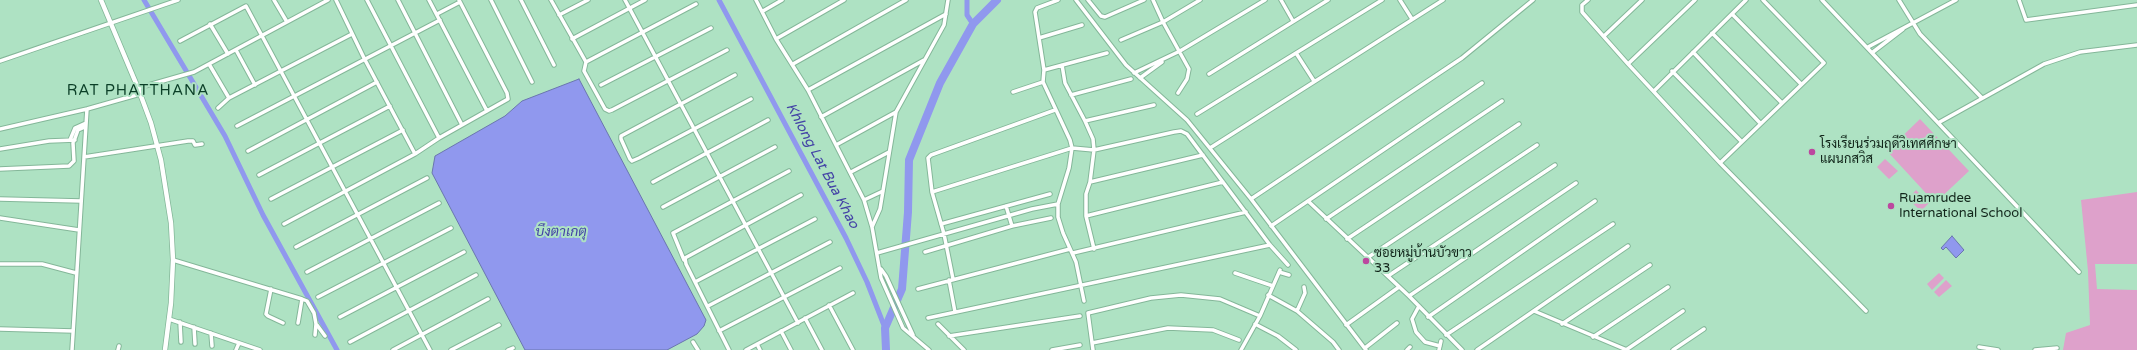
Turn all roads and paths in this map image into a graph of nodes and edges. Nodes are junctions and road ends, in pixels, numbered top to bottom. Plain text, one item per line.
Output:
1 (101, 0) edge
2 (164, 0) edge
3 (178, 0) edge
4 (274, 0) edge
5 (328, 0) edge
6 (336, 0) edge
7 (367, 0) edge
8 (398, 0) edge
9 (429, 0) edge
10 (491, 0) edge
11 (520, 0) edge
12 (551, 0) edge
13 (588, 0) edge
14 (625, 0) edge
15 (646, 0) edge
16 (756, 0) edge
17 (782, 0) edge
18 (844, 0) edge
19 (906, 0) edge
20 (948, 0) edge
21 (1058, 0) edge
22 (1076, 0) edge
23 (1088, 0) edge
24 (1144, 0) edge
25 (1153, 0) edge
26 (1200, 0) edge
27 (1265, 0) edge
28 (1281, 0) edge
29 (1328, 0) edge
30 (1382, 0) edge
31 (1400, 0) edge
32 (1443, 0) edge
33 (1533, 0) edge
34 (1588, 0) edge
35 (1642, 0) edge
36 (1695, 0) edge
37 (1746, 0) edge
38 (1763, 0) edge
39 (1822, 0) edge
40 (1899, 0) edge
41 (1956, 0) edge
42 (2019, 0) edge
43 (2134, 0) edge
44 (459, 1) edge
45 (166, 4) junction
46 (696, 4) dead end
47 (2136, 5) edge
48 (630, 8) junction
49 (763, 11) junction
50 (437, 14) junction
51 (946, 14) junction
52 (1732, 14) junction
53 (559, 15) junction
54 (1412, 19) junction
55 (440, 20) junction
56 (1293, 21) junction
57 (110, 22) junction
58 (287, 22) junction
59 (1163, 22) junction
60 (210, 24) junction
61 (1913, 24) junction
62 (1082, 25) dead end
63 (711, 28) dead end
64 (1903, 29) junction
65 (415, 33) junction
66 (1712, 33) junction
67 (352, 34) junction
68 (643, 34) junction
69 (263, 35) junction
70 (1604, 36) junction
71 (1039, 38) junction
72 (572, 39) junction
73 (776, 39) junction
74 (1121, 40) dead end
75 (180, 41) dead end
76 (390, 45) junction
77 (2137, 45) edge
78 (1868, 47) junction
79 (236, 50) junction
80 (727, 50) dead end
81 (1180, 51) junction
82 (1693, 52) junction
83 (1873, 52) junction
84 (1106, 53) dead end
85 (1296, 53) junction
86 (228, 54) junction
87 (655, 56) junction
88 (364, 58) junction
89 (925, 60) junction
90 (0, 61) edge
91 (1162, 61) junction
92 (586, 62) junction
93 (209, 64) junction
94 (793, 64) junction
95 (1062, 64) junction
96 (1628, 64) junction
97 (554, 65) dead end
98 (282, 70) junction
99 (1044, 70) junction
100 (1672, 71) junction
101 (1134, 73) junction
102 (1210, 74) dead end
103 (735, 75) dead end
104 (1140, 78) junction
105 (1131, 79) dead end
106 (668, 80) junction
107 (1314, 81) junction
108 (377, 82) junction
109 (532, 82) dead end
110 (1043, 82) junction
111 (1482, 84) dead end
112 (1801, 84) junction
113 (255, 85) junction
114 (602, 85) dead end
115 (138, 88) junction
116 (808, 90) junction
117 (1654, 90) junction
118 (1013, 92) dead end
119 (1178, 93) dead end
120 (140, 94) junction
121 (295, 94) junction
122 (1071, 95) junction
123 (229, 98) junction
124 (1982, 98) junction
125 (751, 99) dead end
126 (1502, 102) dead end
127 (1782, 103) junction
128 (680, 105) junction
129 (1154, 105) dead end
130 (390, 106) junction
131 (218, 108) dead end
132 (87, 109) junction
133 (1056, 110) junction
134 (487, 111) junction
135 (896, 112) junction
136 (1197, 114) dead end
137 (821, 117) junction
138 (308, 118) junction
139 (768, 120) dead end
140 (1085, 121) junction
141 (1760, 123) junction
142 (1938, 123) junction
143 (1519, 124) dead end
144 (86, 125) junction
145 (462, 125) junction
146 (237, 126) dead end
147 (0, 129) edge
148 (693, 129) junction
149 (402, 130) junction
150 (439, 138) junction
151 (73, 141) junction
152 (1741, 141) junction
153 (319, 142) junction
154 (202, 144) dead end
155 (836, 145) junction
156 (1537, 145) dead end
157 (157, 146) junction
158 (775, 147) dead end
159 (1072, 148) junction
160 (1210, 148) junction
161 (0, 149) edge
162 (1094, 150) junction
163 (248, 151) dead end
164 (889, 152) junction
165 (706, 153) junction
166 (415, 154) junction
167 (1203, 155) junction
168 (84, 156) junction
169 (1720, 164) junction
170 (1555, 165) dead end
171 (332, 166) junction
172 (0, 169) edge
173 (789, 171) dead end
174 (851, 172) junction
175 (259, 176) dead end
176 (719, 177) junction
177 (427, 178) dead end
178 (653, 182) dead end
179 (1090, 182) junction
180 (1223, 182) junction
181 (1576, 183) dead end
182 (345, 191) junction
183 (883, 191) junction
184 (932, 192) junction
185 (1050, 194) dead end
186 (801, 195) dead end
187 (0, 199) edge
188 (271, 199) dead end
189 (1251, 199) junction
190 (864, 200) junction
191 (81, 201) junction
192 (732, 201) junction
193 (1308, 201) junction
194 (1595, 201) dead end
195 (439, 203) dead end
196 (1058, 204) junction
197 (1006, 206) junction
198 (663, 208) dead end
199 (1246, 212) junction
200 (358, 215) junction
201 (1009, 216) junction
202 (1086, 216) junction
203 (0, 218) edge
204 (1051, 218) dead end
205 (815, 219) dead end
206 (1326, 219) junction
207 (284, 224) dead end
208 (745, 224) junction
209 (941, 224) junction
210 (1613, 224) dead end
211 (872, 226) junction
212 (1012, 226) junction
213 (1271, 226) junction
214 (450, 228) dead end
215 (79, 230) junction
216 (944, 234) junction
217 (371, 239) junction
218 (1347, 239) junction
219 (830, 242) dead end
220 (1270, 244) junction
221 (946, 246) junction
222 (1628, 246) dead end
223 (296, 247) dead end
224 (758, 248) junction
225 (1070, 249) junction
226 (1094, 249) junction
227 (464, 252) dead end
228 (925, 252) dead end
229 (877, 253) junction
230 (1073, 253) junction
231 (1367, 258) junction
232 (173, 260) junction
233 (684, 261) junction
234 (384, 263) junction
235 (0, 264) edge
236 (1288, 265) dead end
237 (1650, 265) dead end
238 (840, 268) dead end
239 (880, 268) junction
240 (307, 272) dead end
241 (2079, 272) dead end
242 (76, 273) junction
243 (771, 273) junction
244 (1235, 273) dead end
245 (476, 275) dead end
246 (1289, 275) dead end
247 (1388, 276) junction
248 (951, 280) junction
249 (695, 282) junction
250 (1082, 286) junction
251 (1272, 286) junction
252 (396, 287) junction
253 (1304, 287) dead end
254 (1399, 287) junction
255 (1668, 287) dead end
256 (271, 289) junction
257 (918, 289) dead end
258 (853, 293) dead end
259 (1268, 295) junction
260 (1409, 296) junction
261 (318, 297) dead end
262 (783, 298) junction
263 (302, 299) junction
264 (488, 299) dead end
265 (1084, 301) dead end
266 (829, 305) junction
267 (708, 306) junction
268 (1418, 306) junction
269 (409, 310) junction
270 (1683, 310) dead end
271 (1297, 311) junction
272 (1534, 311) junction
273 (1866, 311) dead end
274 (955, 312) junction
275 (1080, 316) dead end
276 (1260, 316) junction
277 (340, 317) dead end
278 (1428, 317) junction
279 (805, 318) junction
280 (928, 318) dead end
281 (169, 319) junction
282 (180, 322) junction
283 (283, 322) dead end
284 (298, 323) dead end
285 (798, 323) junction
286 (1397, 323) dead end
287 (316, 324) junction
288 (938, 324) dead end
289 (1255, 324) junction
290 (1562, 324) junction
291 (499, 325) dead end
292 (1346, 325) junction
293 (194, 327) junction
294 (0, 329) edge
295 (1704, 329) dead end
296 (73, 331) junction
297 (719, 331) junction
298 (782, 331) junction
299 (211, 333) junction
300 (315, 335) dead end
301 (422, 335) junction
302 (1446, 335) junction
303 (325, 336) dead end
304 (914, 336) junction
305 (949, 336) junction
306 (1593, 337) junction
307 (1239, 340) dead end
308 (1441, 341) dead end
309 (181, 342) dead end
310 (350, 342) dead end
311 (694, 342) dead end
312 (239, 343) junction
313 (1092, 343) junction
314 (195, 344) dead end
315 (757, 344) junction
316 (1080, 345) dead end
317 (212, 346) dead end
318 (1979, 347) dead end
319 (513, 348) dead end
320 (1439, 348) edge
321 (2057, 348) dead end
322 (1366, 349) edge
323 (72, 350) edge
324 (165, 350) edge
325 (236, 350) edge
326 (260, 350) edge
327 (393, 350) edge
328 (430, 350) edge
329 (451, 350) edge
330 (508, 350) edge
331 (698, 350) edge
332 (729, 350) edge
333 (746, 350) edge
334 (760, 350) edge
335 (791, 350) edge
336 (822, 350) edge
337 (853, 350) edge
338 (929, 350) edge
339 (964, 350) edge
340 (1052, 350) edge
341 (1093, 350) edge
342 (1240, 350) edge
343 (1296, 350) edge
344 (1339, 350) edge
345 (1462, 350) edge
346 (1477, 350) edge
347 (1626, 350) edge
348 (1673, 350) edge
349 (1998, 350) edge
350 (2035, 350) edge

1 - 57 street
2 - 45 street
3 - 45 street
4 - 58 street
5 - 58 street
6 - 67 street
7 - 76 street
8 - 65 street
9 - 50 street
10 - 109 street
11 - 97 street
12 - 53 street
13 - 53 street
14 - 48 street
15 - 48 street
16 - 49 street
17 - 49 street
18 - 73 street
19 - 94 street
20 - 51 street
21 - 71 street
22 - 101 street
23 - 24 street
25 - 59 street
26 - 59 street
27 - 81 street
28 - 56 street
29 - 56 street
30 - 85 street
31 - 54 street
32 - 54 street
33 - 189 street
34 - 70 street
35 - 70 street
36 - 96 street
37 - 52 street
38 - 112 street
39 - 78 street
40 - 61 street
41 - 61 street
42 - 47 street
43 - 47 street
44 - 50 street
44 - 134 street
45 - 57 street
46 - 68 street
48 - 68 street
48 - 72 street
49 - 73 street
50 - 55 street
51 - 89 street
51 - 116 street
52 - 66 street
52 - 112 street
53 - 72 street
54 - 107 street
55 - 65 street
55 - 134 street
56 - 102 street
57 - 90 street
57 - 115 street
58 - 69 street
59 - 74 street
59 - 81 street
60 - 69 street
60 - 75 street
60 - 86 street
61 - 64 street
61 - 124 street
62 - 71 street
63 - 87 street
64 - 78 street
64 - 83 street
65 - 76 street
65 - 145 street
66 - 82 street
66 - 127 street
67 - 88 street
67 - 98 street
68 - 87 street
68 - 92 street
69 - 79 street
69 - 98 street
70 - 96 street
71 - 99 street
72 - 92 street
73 - 94 street
76 - 88 street
76 - 150 street
77 - 124 street
78 - 83 street
79 - 86 street
79 - 113 street
80 - 106 street
81 - 91 street
81 - 119 street
82 - 100 street
82 - 141 street
83 - 142 street
84 - 95 street
85 - 107 street
85 - 136 street
86 - 93 street
87 - 106 street
87 - 114 street
88 - 108 street
88 - 121 street
89 - 135 street
89 - 137 street
91 - 101 street
91 - 104 street
92 - 106 street
93 - 115 street
93 - 123 street
94 - 116 street
95 - 99 street
95 - 122 street
96 - 117 street
98 - 113 street
98 - 121 street
99 - 110 street
100 - 117 street
100 - 152 street
101 - 104 street
103 - 128 street
104 - 160 street
105 - 122 street
106 - 128 street
107 - 160 street
108 - 130 street
108 - 138 street
110 - 118 street
110 - 133 street
111 - 193 street
112 - 127 street
113 - 123 street
115 - 120 street
116 - 137 street
117 - 169 street
120 - 132 street
120 - 157 street
121 - 138 street
121 - 146 street
122 - 140 street
123 - 131 street
124 - 142 street
125 - 148 street
126 - 206 street
127 - 141 street
128 - 148 street
128 - 148 street
129 - 140 street
130 - 149 street
130 - 153 street
132 - 144 street
132 - 147 street
133 - 159 street
133 - 184 street
134 - 145 street
135 - 155 street
135 - 164 street
137 - 155 street
138 - 153 street
138 - 163 street
139 - 165 street
140 - 162 street
141 - 152 street
142 - 241 street
143 - 218 street
144 - 151 street
144 - 168 street
145 - 150 street
148 - 165 street
149 - 166 street
149 - 171 street
150 - 166 street
151 - 161 street
151 - 172 street
152 - 169 street
153 - 171 street
153 - 175 street
154 - 157 street
155 - 174 street
156 - 231 street
157 - 168 street
157 - 232 street
158 - 176 street
159 - 162 street
159 - 184 street
159 - 196 street
160 - 189 street
162 - 167 street
162 - 179 street
164 - 174 street
164 - 183 street
165 - 176 street
165 - 178 street
166 - 182 street
167 - 179 street
167 - 180 street
168 - 191 street
169 - 273 street
170 - 247 street
171 - 182 street
171 - 188 street
173 - 192 street
174 - 190 street
176 - 192 street
176 - 198 street
177 - 200 street
179 - 202 street
180 - 199 street
180 - 202 street
181 - 260 street
182 - 200 street
182 - 207 street
183 - 190 street
183 - 211 street
184 - 209 street
185 - 197 street
186 - 208 street
187 - 191 street
189 - 213 street
190 - 211 street
191 - 215 street
192 - 208 street
192 - 233 street
193 - 206 street
193 - 213 street
194 - 278 street
195 - 217 street
196 - 201 street
196 - 225 street
197 - 201 street
197 - 209 street
199 - 220 street
199 - 226 street
200 - 217 street
200 - 223 street
201 - 212 street
201 - 216 street
202 - 226 street
203 - 215 street
204 - 212 street
205 - 224 street
206 - 218 street
208 - 224 street
208 - 233 street
209 - 216 street
210 - 302 street
211 - 229 street
212 - 221 street
213 - 292 street
214 - 234 street
215 - 242 street
216 - 221 street
216 - 229 street
217 - 234 street
217 - 240 street
218 - 231 street
219 - 243 street
220 - 236 street
220 - 250 street
221 - 228 street
221 - 248 street
222 - 272 street
224 - 243 street
224 - 249 street
225 - 230 street
225 - 248 street
226 - 230 street
227 - 252 street
229 - 239 street
230 - 250 street
231 - 247 street
232 - 256 street
232 - 281 street
233 - 249 street
234 - 252 street
234 - 261 street
235 - 242 street
237 - 290 street
238 - 262 street
239 - 304 street
239 - 304 street
242 - 296 street
243 - 262 street
243 - 267 street
244 - 251 street
245 - 269 street
246 - 251 street
247 - 254 street
248 - 257 street
248 - 274 street
249 - 267 street
250 - 265 street
250 - 274 street
251 - 259 street
252 - 269 street
252 - 277 street
253 - 271 street
254 - 260 street
254 - 292 street
255 - 306 street
256 - 263 street
256 - 283 street
258 - 266 street
259 - 271 street
259 - 276 street
260 - 268 street
262 - 285 street
262 - 297 street
263 - 284 street
263 - 287 street
264 - 301 street
266 - 279 street
266 - 337 street
267 - 297 street
268 - 278 street
268 - 320 street
269 - 301 street
269 - 310 street
270 - 347 street
271 - 344 street
272 - 290 street
272 - 346 street
274 - 280 street
275 - 305 street
276 - 289 street
276 - 313 street
278 - 302 street
279 - 285 street
279 - 336 street
281 - 282 street
281 - 324 street
282 - 293 street
282 - 309 street
285 - 298 street
286 - 322 street
287 - 300 street
287 - 303 street
288 - 305 street
289 - 342 street
289 - 343 street
290 - 306 street
291 - 329 street
292 - 322 street
293 - 299 street
293 - 314 street
294 - 296 street
295 - 348 street
296 - 323 street
297 - 332 street
298 - 315 street
298 - 335 street
299 - 312 street
299 - 317 street
301 - 327 street
301 - 328 street
302 - 345 street
304 - 338 street
305 - 339 street
306 - 347 street
307 - 313 street
308 - 320 street
311 - 331 street
312 - 325 street
312 - 326 street
313 - 341 street
315 - 333 street
315 - 334 street
316 - 340 street
318 - 349 street
319 - 330 street
321 - 350 street

